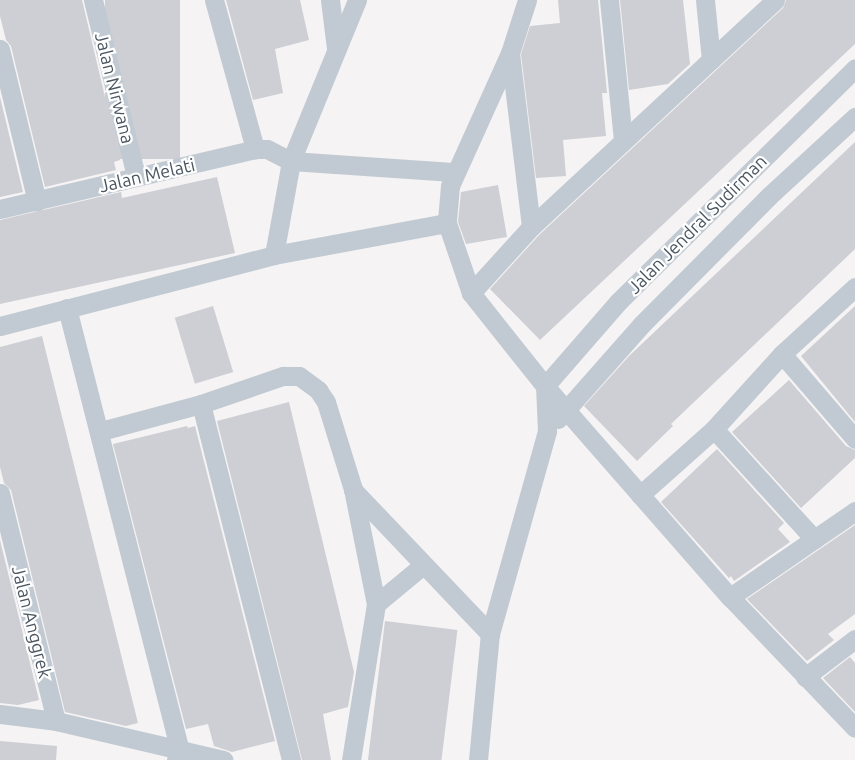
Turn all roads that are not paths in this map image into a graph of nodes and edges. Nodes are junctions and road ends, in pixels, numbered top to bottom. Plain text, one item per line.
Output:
1 (93, 0) edge
2 (214, 0) edge
3 (330, 0) edge
4 (357, 0) edge
5 (527, 0) edge
6 (609, 0) edge
7 (705, 0) edge
8 (776, 0) edge
9 (0, 49) edge
10 (336, 50) junction
11 (510, 53) junction
12 (711, 60) junction
13 (855, 68) edge
14 (855, 117) edge
15 (623, 140) junction
16 (255, 149) junction
17 (291, 161) junction
18 (453, 172) junction
19 (136, 177) junction
20 (37, 202) junction
21 (0, 209) edge
22 (447, 223) junction
23 (531, 227) junction
24 (274, 255) junction
25 (855, 287) edge
26 (471, 293) junction
27 (67, 308) junction
28 (0, 326) edge
29 (782, 354) junction
30 (545, 386) junction
31 (201, 404) junction
32 (566, 411) junction
33 (714, 429) junction
34 (101, 430) junction
35 (547, 431) junction
36 (855, 439) edge
37 (353, 489) junction
38 (0, 493) edge
39 (640, 496) junction
40 (855, 511) edge
41 (814, 539) junction
42 (422, 566) junction
43 (730, 597) junction
44 (376, 604) junction
45 (490, 634) junction
46 (855, 639) edge
47 (805, 677) junction
48 (0, 714) edge
49 (56, 721) junction
50 (855, 728) edge
51 (177, 754) edge
52 (224, 760) edge
53 (291, 760) edge
54 (351, 760) edge
55 (478, 760) edge

1 - 19 street, Jalan Nirwana
2 - 16 street
3 - 10 street
4 - 10 street
5 - 11 street
6 - 15 street
7 - 12 street
8 - 12 street
9 - 20 street
10 - 17 street
11 - 18 street
11 - 23 street
12 - 15 street
13 - 30 street, Jalan Jendral Sudirman
14 - 32 street, Jalan Jendral Sudirman
15 - 23 street
16 - 17 street, Jalan Melati
16 - 19 street, Jalan Melati
17 - 18 street
17 - 24 street
18 - 22 street
19 - 20 street, Jalan Melati
20 - 21 street, Jalan Melati
22 - 24 street
22 - 26 street
23 - 26 street
24 - 27 street
25 - 29 street
26 - 30 street
27 - 28 street
27 - 34 street
29 - 33 street
29 - 36 street
30 - 32 street
30 - 35 street
31 - 34 street
31 - 37 street
31 - 53 street
32 - 35 street, Jalan Jendral Sudirman
32 - 39 street
33 - 39 street
33 - 41 street
34 - 51 street
35 - 45 street
37 - 42 street
37 - 44 street
38 - 49 street, Jalan Anggrek
39 - 43 street
40 - 41 street
41 - 43 street
42 - 44 street
42 - 45 street
43 - 47 street
44 - 54 street
45 - 55 street
46 - 47 street
47 - 50 street
48 - 49 street
49 - 51 street
51 - 52 street

